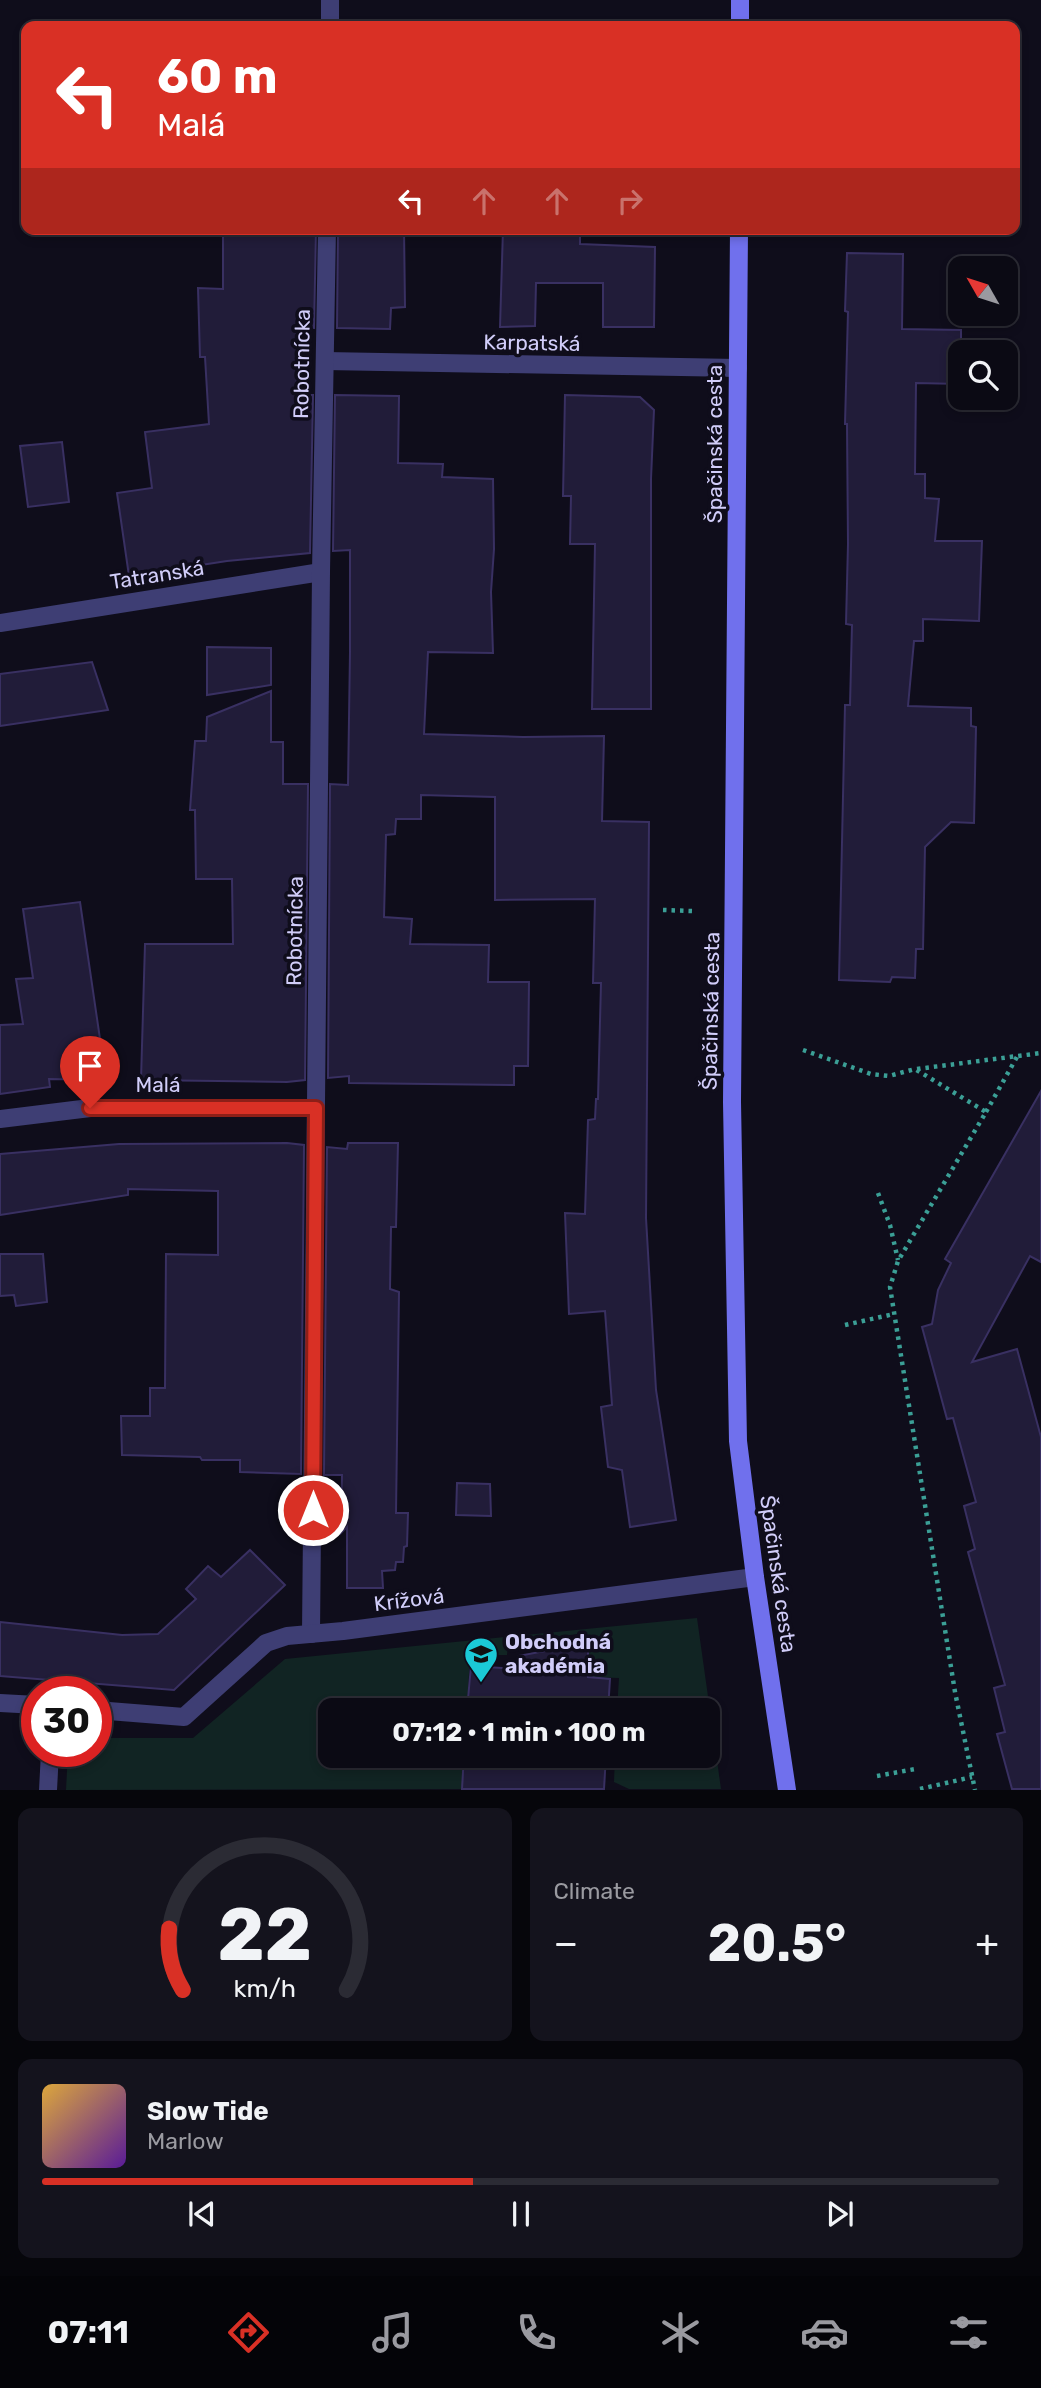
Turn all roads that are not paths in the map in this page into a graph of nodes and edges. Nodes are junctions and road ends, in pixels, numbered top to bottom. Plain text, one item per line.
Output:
1 (330, 0) edge
2 (740, 0) edge
3 (330, 21) edge
4 (740, 21) edge
5 (327, 235) edge
6 (739, 235) edge
7 (325, 361) junction
8 (738, 368) junction
9 (321, 572) junction
10 (0, 623) edge
11 (316, 1108) junction
12 (0, 1119) edge
13 (754, 1577) junction
14 (311, 1633) junction
15 (0, 1703) edge
16 (21, 1704) edge
17 (112, 1711) edge
18 (50, 1767) edge
19 (48, 1790) edge
20 (787, 1790) edge

1 - 3 street
2 - 4 street
5 - 7 street, Robotnícka
6 - 8 street, Špačinská cesta
7 - 8 street, Karpatská
7 - 9 street, Robotnícka
8 - 13 street, Špačinská cesta
9 - 10 street, Tatranská
9 - 11 street, Robotnícka
11 - 12 street, Malá
11 - 14 street, Robotnícka
13 - 14 street, Krížová
13 - 20 street, Špačinská cesta
14 - 17 street, Krížová
15 - 16 street
18 - 19 street

